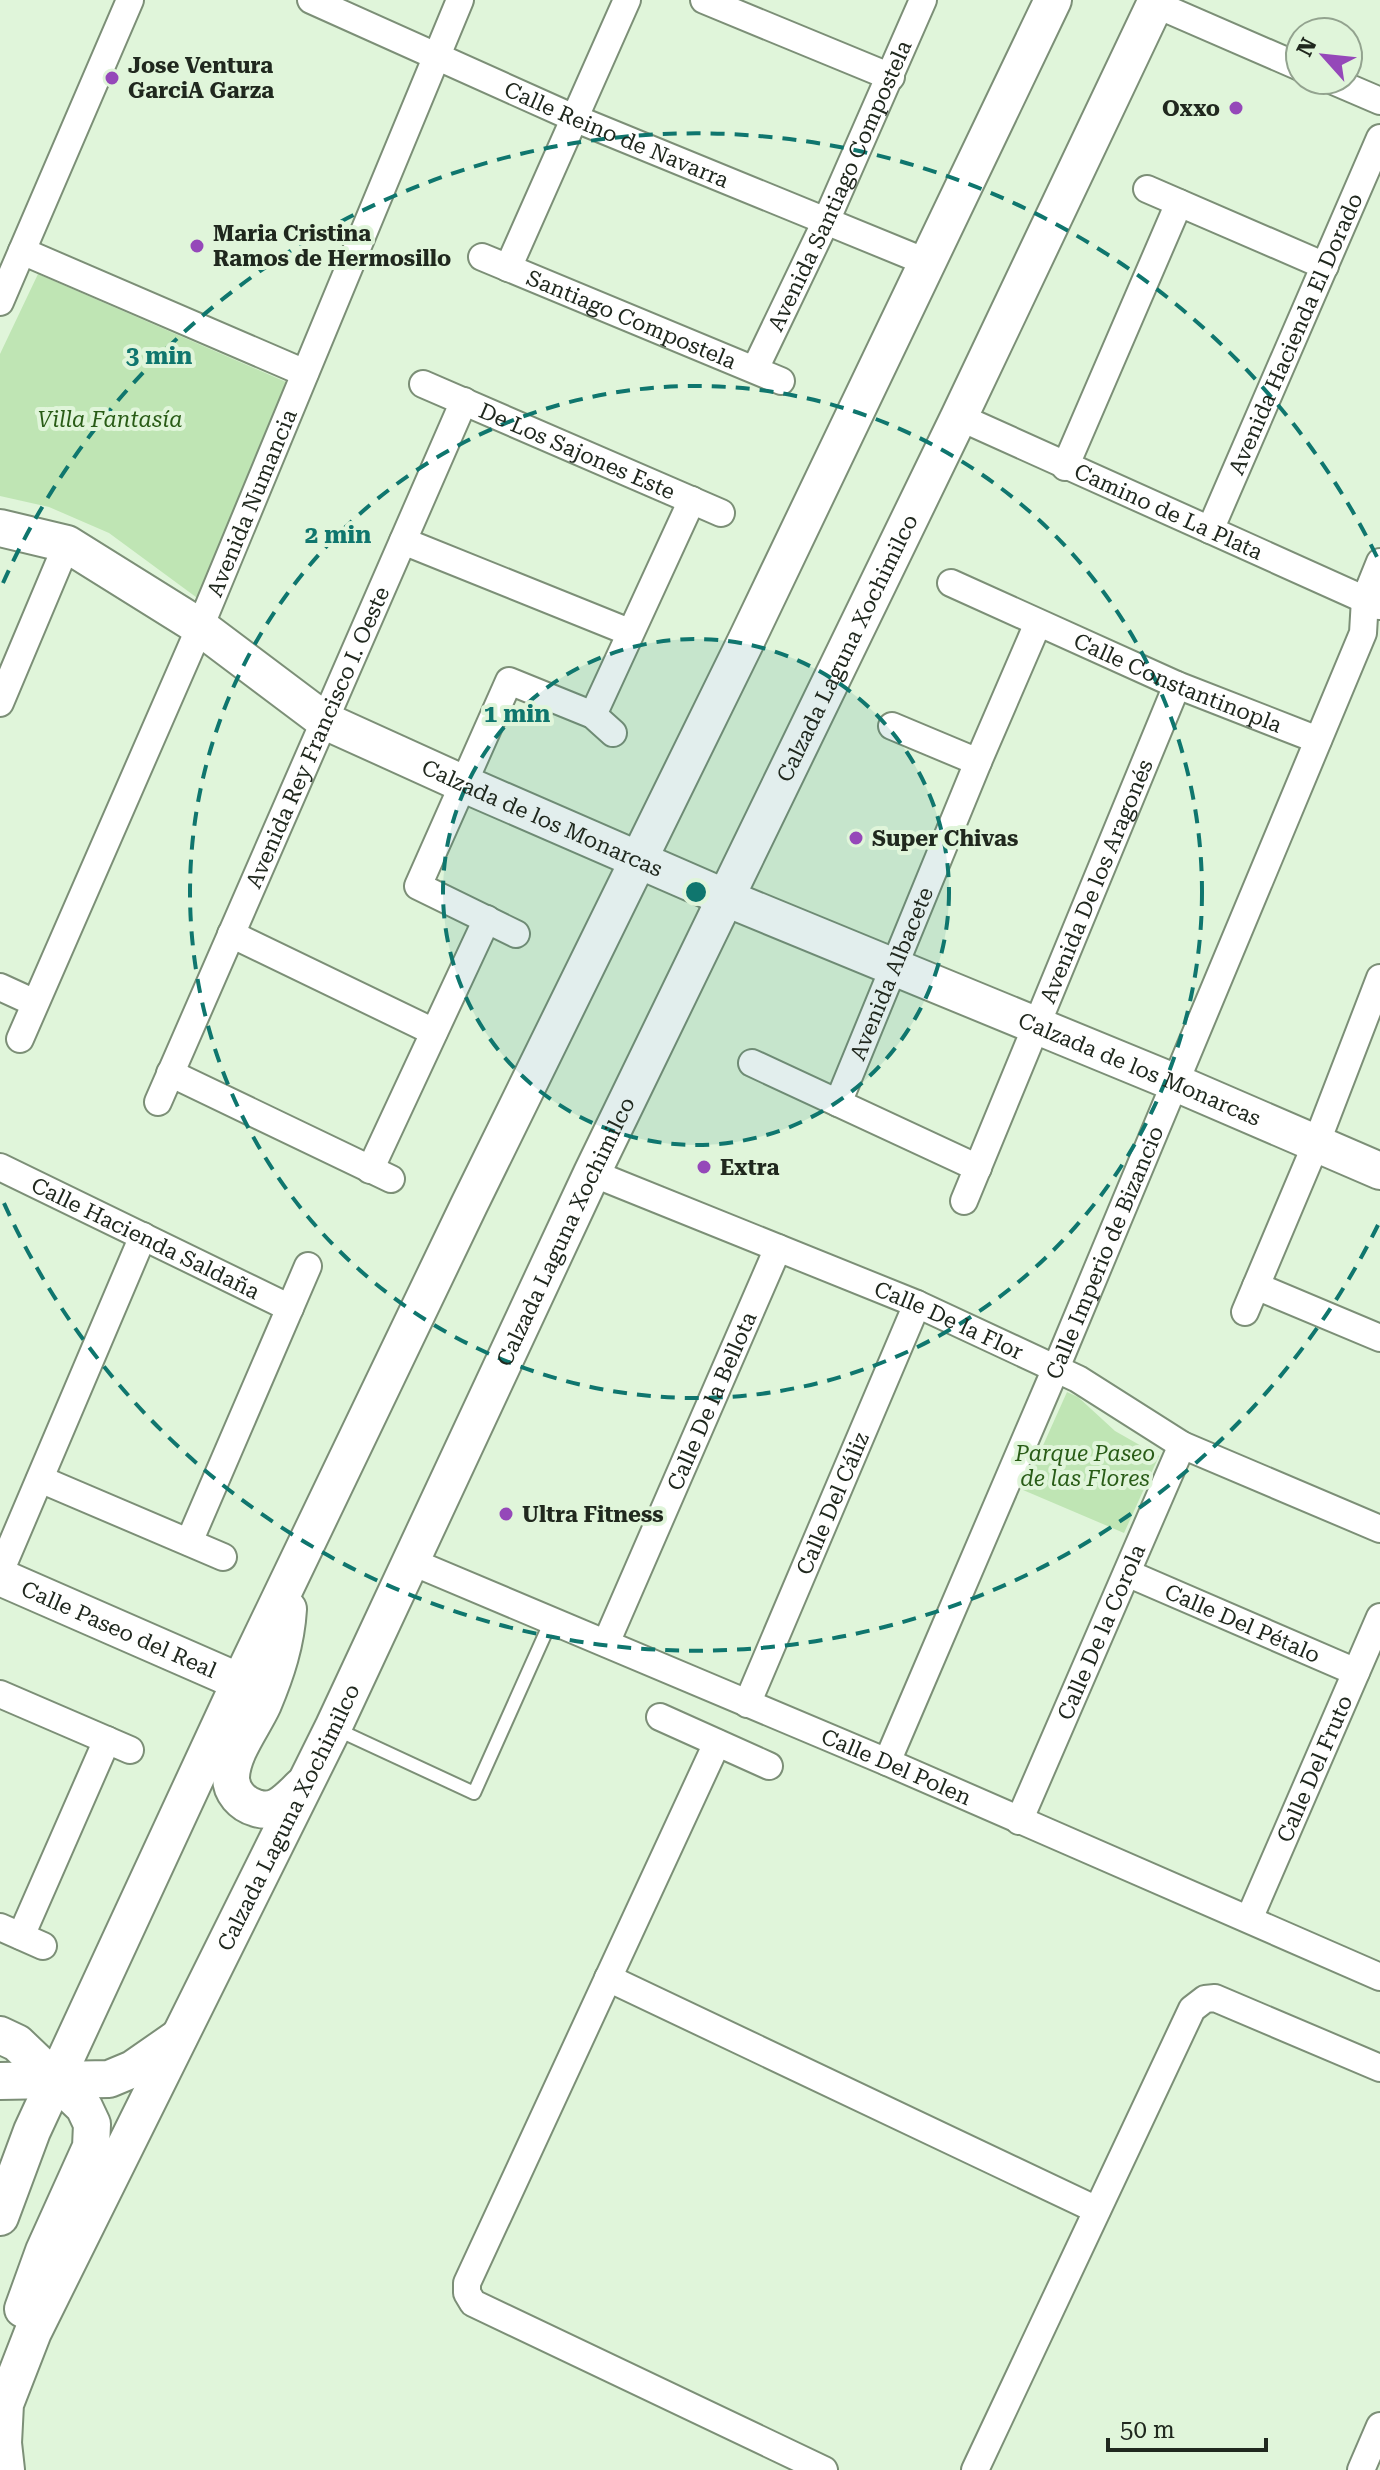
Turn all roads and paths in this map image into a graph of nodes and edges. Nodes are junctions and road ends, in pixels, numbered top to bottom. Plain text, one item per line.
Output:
1 (130, 0) edge
2 (311, 0) edge
3 (460, 0) edge
4 (627, 0) edge
5 (704, 0) edge
6 (923, 0) edge
7 (1053, 0) edge
8 (1156, 2) edge
9 (436, 56) junction
10 (1284, 60) edge
11 (891, 77) junction
12 (574, 118) junction
13 (1380, 138) edge
14 (1147, 189) dead end
15 (1179, 203) junction
16 (826, 221) junction
17 (22, 251) junction
18 (482, 257) dead end
19 (926, 262) junction
20 (1325, 266) junction
21 (508, 268) junction
22 (0, 302) edge
23 (755, 369) junction
24 (305, 373) junction
25 (781, 381) dead end
26 (423, 384) dead end
27 (464, 401) junction
28 (959, 417) junction
29 (1065, 467) junction
30 (692, 500) junction
31 (721, 513) dead end
32 (0, 528) edge
33 (1210, 530) junction
34 (403, 541) junction
35 (67, 544) junction
36 (1380, 562) edge
37 (951, 583) dead end
38 (1372, 603) edge
39 (1038, 623) junction
40 (200, 627) junction
41 (629, 632) junction
42 (1177, 685) junction
43 (0, 703) edge
44 (593, 715) junction
45 (325, 721) junction
46 (892, 726) dead end
47 (613, 733) dead end
48 (1318, 740) junction
49 (978, 762) junction
50 (464, 784) junction
51 (640, 860) junction
52 (726, 898) junction
53 (487, 919) junction
54 (231, 934) junction
55 (516, 934) dead end
56 (894, 967) junction
57 (1380, 978) edge
58 (0, 987) edge
59 (35, 1003) junction
60 (1038, 1027) junction
61 (434, 1032) junction
62 (20, 1039) dead end
63 (752, 1063) dead end
64 (170, 1073) junction
65 (1176, 1083) junction
66 (158, 1102) dead end
67 (838, 1103) junction
68 (1316, 1144) junction
69 (0, 1167) edge
70 (978, 1168) junction
71 (1380, 1171) edge
72 (592, 1173) junction
73 (964, 1201) dead end
74 (143, 1236) junction
75 (778, 1248) junction
76 (308, 1266) dead end
77 (1256, 1286) junction
78 (917, 1304) junction
79 (290, 1308) junction
80 (1245, 1312) dead end
81 (1380, 1338) edge
82 (1056, 1368) junction
83 (1182, 1445) junction
84 (40, 1479) junction
85 (1380, 1529) edge
86 (189, 1542) junction
87 (223, 1557) dead end
88 (410, 1561) junction
89 (1127, 1573) junction
90 (0, 1574) edge
91 (290, 1580) junction
92 (1380, 1617) edge
93 (551, 1621) junction
94 (606, 1643) junction
95 (1356, 1672) junction
96 (240, 1682) junction
97 (0, 1694) edge
98 (747, 1704) junction
99 (660, 1717) dead end
100 (333, 1728) junction
101 (717, 1743) junction
102 (887, 1762) junction
103 (769, 1766) dead end
104 (305, 1783) junction
105 (1019, 1821) junction
106 (1249, 1919) junction
107 (21, 1936) edge
108 (1380, 1977) edge
109 (608, 1978) junction
110 (183, 2033) junction
111 (0, 2035) edge
112 (1380, 2068) edge
113 (55, 2080) junction
114 (0, 2081) edge
115 (1097, 2210) junction
116 (0, 2217) edge
117 (0, 2233) edge
118 (44, 2251) junction
119 (5, 2404) junction
120 (1380, 2426) edge
121 (6, 2470) edge
122 (824, 2470) edge
123 (975, 2470) edge
124 (1361, 2470) edge

1 - 17 street
2 - 9 street, Calle Reino de Navarra
3 - 9 street, Avenida Numancia
4 - 12 street
5 - 11 street
6 - 11 street, Avenida Santiago Compostela
7 - 19 main road
8 - 10 street
8 - 28 main road, Calzada Laguna Xochimilco
9 - 12 street, Calle Reino de Navarra
9 - 24 street, Avenida Numancia
11 - 16 street, Avenida Santiago Compostela
12 - 16 street, Calle Reino de Navarra
12 - 21 street
13 - 20 street, Avenida Hacienda El Dorado
14 - 15 street
15 - 20 street
15 - 29 street
16 - 19 street, Calle Reino de Navarra
16 - 23 street, Avenida Santiago Compostela
17 - 22 street
17 - 24 street
18 - 21 street, Santiago Compostela
19 - 51 main road
20 - 33 street, Avenida Hacienda El Dorado
21 - 23 street, Santiago Compostela
23 - 25 street, Santiago Compostela
24 - 40 street, Avenida Numancia
26 - 27 street, De Los Sajones Este
27 - 30 street, De Los Sajones Este
27 - 34 street, Avenida Rey Francisco I. Oeste
28 - 29 street, Camino de La Plata
28 - 52 main road, Calzada Laguna Xochimilco
29 - 33 street, Camino de La Plata
30 - 31 street, De Los Sajones Este
30 - 41 street
32 - 35 main road, Calzada de los Monarcas
33 - 38 street, Camino de La Plata
34 - 41 street
34 - 45 street, Avenida Rey Francisco I. Oeste
35 - 40 main road, Calzada de los Monarcas
35 - 43 street
36 - 38 street, Calle Imperio de Bizancio
37 - 39 street, Calle Constantinopla
38 - 48 street, Calle Imperio de Bizancio
39 - 42 street, Calle Constantinopla
39 - 49 street, Avenida Albacete
40 - 45 main road, Calzada de los Monarcas
40 - 59 street, Avenida Numancia
41 - 44 street
42 - 48 street, Calle Constantinopla
42 - 60 street, Avenida De los Aragonés
44 - 47 street
44 - 50 street
45 - 50 main road, Calzada de los Monarcas
45 - 54 street, Avenida Rey Francisco I. Oeste
46 - 49 street
48 - 65 street, Calle Imperio de Bizancio
49 - 56 street, Avenida Albacete
50 - 51 main road, Calzada de los Monarcas
50 - 53 street
51 - 52 main road, Calzada de los Monarcas
51 - 91 main road
52 - 56 main road, Calzada de los Monarcas
52 - 72 main road, Calzada Laguna Xochimilco
53 - 55 street
53 - 61 street
54 - 61 street
54 - 64 street, Avenida Rey Francisco I. Oeste
56 - 60 main road, Calzada de los Monarcas
56 - 67 street, Avenida Albacete
57 - 68 street
58 - 59 street
59 - 62 street, Avenida Numancia
60 - 65 main road, Calzada de los Monarcas
60 - 70 street, Avenida De los Aragonés
61 - 64 street
63 - 67 street
64 - 66 street, Avenida Rey Francisco I. Oeste
65 - 68 main road, Calzada de los Monarcas
65 - 82 street, Calle Imperio de Bizancio
67 - 70 street
68 - 71 main road, Calzada de los Monarcas
68 - 77 street
69 - 74 street, Calle Hacienda Saldaña
70 - 73 street, Avenida De los Aragonés
72 - 75 street, Calle De la Flor
72 - 88 main road, Calzada Laguna Xochimilco
74 - 79 street, Calle Hacienda Saldaña
74 - 84 street
75 - 78 street, Calle De la Flor
75 - 94 street, Calle De la Bellota
76 - 79 street
77 - 80 street
77 - 81 street
78 - 82 street, Calle De la Flor
78 - 98 street, Calle Del Cáliz
79 - 86 street
82 - 83 street, Calle De la Flor
82 - 102 street, Calle Imperio de Bizancio
83 - 85 street, Calle De la Flor
83 - 89 street, Calle De la Corola
84 - 86 street
84 - 90 street
86 - 87 street
88 - 93 street, Calle Del Polen
88 - 100 main road, Calzada Laguna Xochimilco
89 - 95 street, Calle Del Pétalo
89 - 105 street, Calle De la Corola
90 - 96 main road, Calle Paseo del Real
91 - 96 main road
91 - 104 main road
92 - 95 street, Calle Del Fruto
93 - 94 street, Calle Del Polen
93 - 100 lane
94 - 98 street, Calle Del Polen
95 - 106 street, Calle Del Fruto
96 - 113 main road
97 - 107 street
98 - 102 street, Calle Del Polen
99 - 101 street
100 - 104 main road, Calzada Laguna Xochimilco
101 - 103 street
101 - 109 street
102 - 105 street, Calle Del Polen
104 - 110 main road, Calzada Laguna Xochimilco
105 - 106 street, Calle Del Polen
106 - 108 street, Calle Del Polen
109 - 115 street
109 - 122 street
110 - 113 main road
110 - 119 main road, Calzada Laguna Xochimilco
111 - 113 main road
112 - 115 street
113 - 114 main road
113 - 116 main road
113 - 118 main road
115 - 123 street
117 - 118 main road
118 - 119 main road
119 - 121 main road, Calzada Laguna Xochimilco
120 - 124 street

